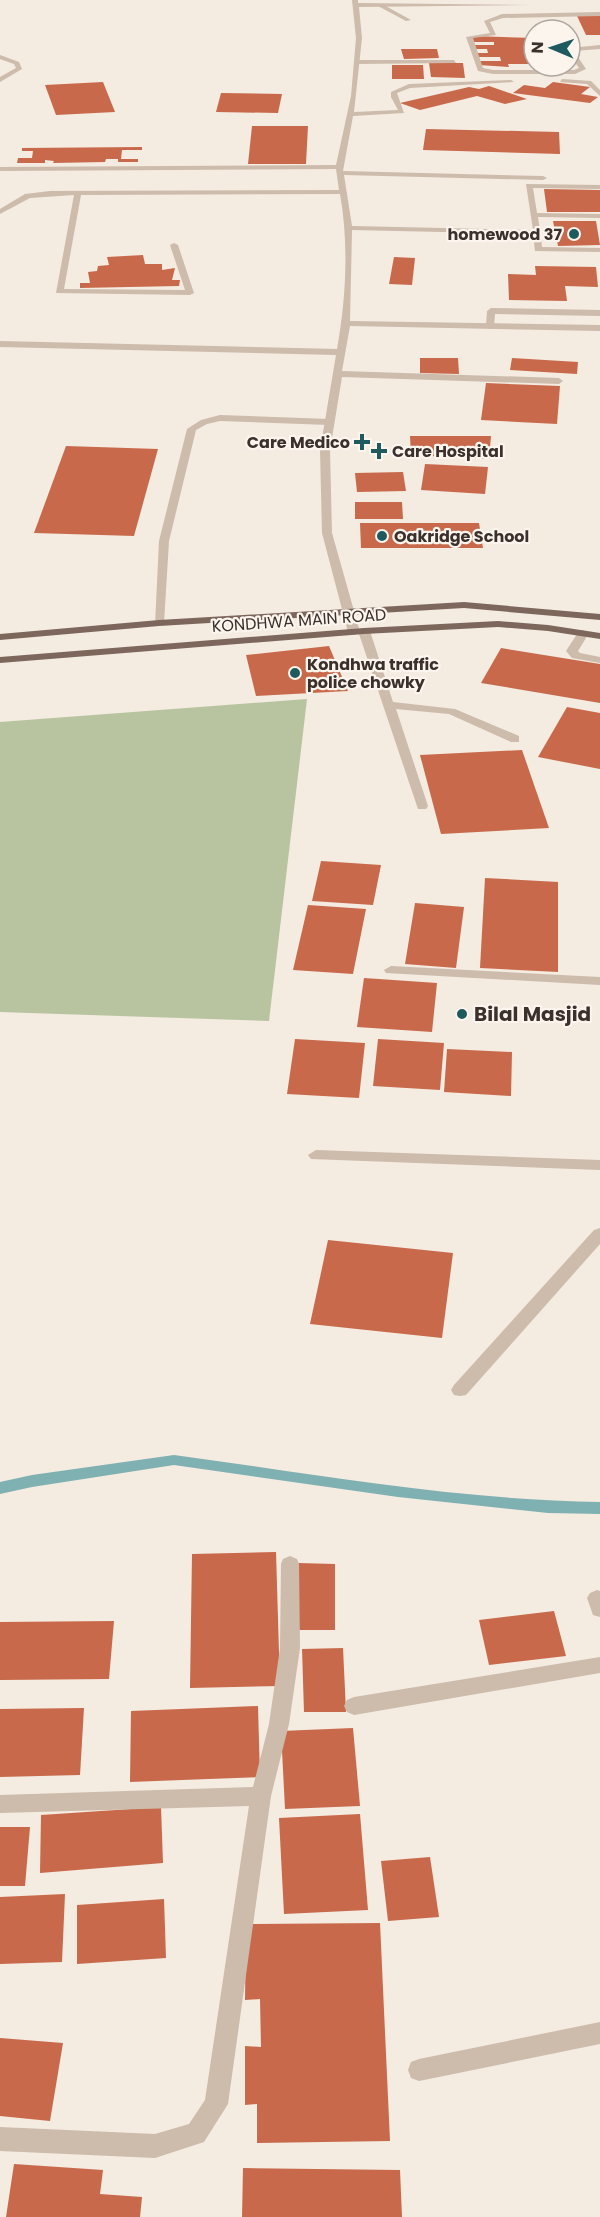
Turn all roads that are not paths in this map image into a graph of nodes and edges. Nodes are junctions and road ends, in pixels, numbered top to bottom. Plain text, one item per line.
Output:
1 (355, 2) edge
2 (380, 5) junction
3 (531, 5) dead end
4 (600, 14) edge
5 (408, 20) dead end
6 (600, 47) edge
7 (0, 57) edge
8 (454, 62) dead end
9 (357, 63) junction
10 (0, 80) edge
11 (551, 81) dead end
12 (518, 82) dead end
13 (600, 94) edge
14 (350, 114) junction
15 (0, 169) edge
16 (339, 170) junction
17 (600, 178) edge
18 (600, 187) edge
19 (342, 192) junction
20 (78, 193) junction
21 (0, 212) edge
22 (534, 215) junction
23 (600, 216) edge
24 (348, 228) junction
25 (537, 232) junction
26 (174, 245) dead end
27 (600, 250) edge
28 (600, 313) edge
29 (346, 323) junction
30 (490, 326) junction
31 (600, 328) edge
32 (0, 344) edge
33 (341, 352) junction
34 (337, 374) junction
35 (559, 381) dead end
36 (329, 422) junction
37 (348, 612) junction
38 (600, 617) edge
39 (159, 623) junction
40 (359, 632) junction
41 (583, 633) junction
42 (600, 636) edge
43 (0, 637) edge
44 (0, 660) edge
45 (600, 660) edge
46 (388, 705) junction
47 (514, 739) dead end
48 (422, 806) dead end
49 (391, 970) dead end
50 (600, 981) edge
51 (316, 1155) dead end
52 (600, 1165) edge
53 (600, 1234) edge
54 (460, 1390) dead end
55 (290, 1564) dead end
56 (600, 1665) edge
57 (354, 1706) dead end
58 (261, 1796) junction
59 (0, 1804) edge
60 (600, 2033) edge
61 (419, 2070) dead end
62 (0, 2139) edge

1 - 2 street
1 - 9 street
2 - 3 street
2 - 5 street
4 - 6 street
7 - 10 street
8 - 9 street
9 - 14 street
11 - 13 street
12 - 14 street
14 - 16 street
15 - 16 street
16 - 17 street
16 - 19 street
18 - 22 street
19 - 20 street
19 - 24 street
20 - 21 street
20 - 26 street
22 - 23 street
22 - 25 street
24 - 25 street
24 - 29 street
25 - 27 street
28 - 30 street
29 - 30 street
29 - 33 street
30 - 31 street
32 - 33 street
33 - 34 street
34 - 35 street
34 - 36 street
36 - 37 street
36 - 39 street
37 - 38 main road, KONDHWA MAIN ROAD
37 - 39 main road, KONDHWA MAIN ROAD
37 - 40 street
39 - 43 main road, KONDHWA MAIN ROAD
40 - 41 main road, KONDHWA MAIN ROAD
40 - 44 main road, KONDHWA MAIN ROAD
40 - 46 street
41 - 42 main road, KONDHWA MAIN ROAD
41 - 45 street
46 - 47 street
46 - 48 street
49 - 50 street
51 - 52 street
53 - 54 street
55 - 58 street
56 - 57 street
58 - 59 street
58 - 62 street
60 - 61 street

